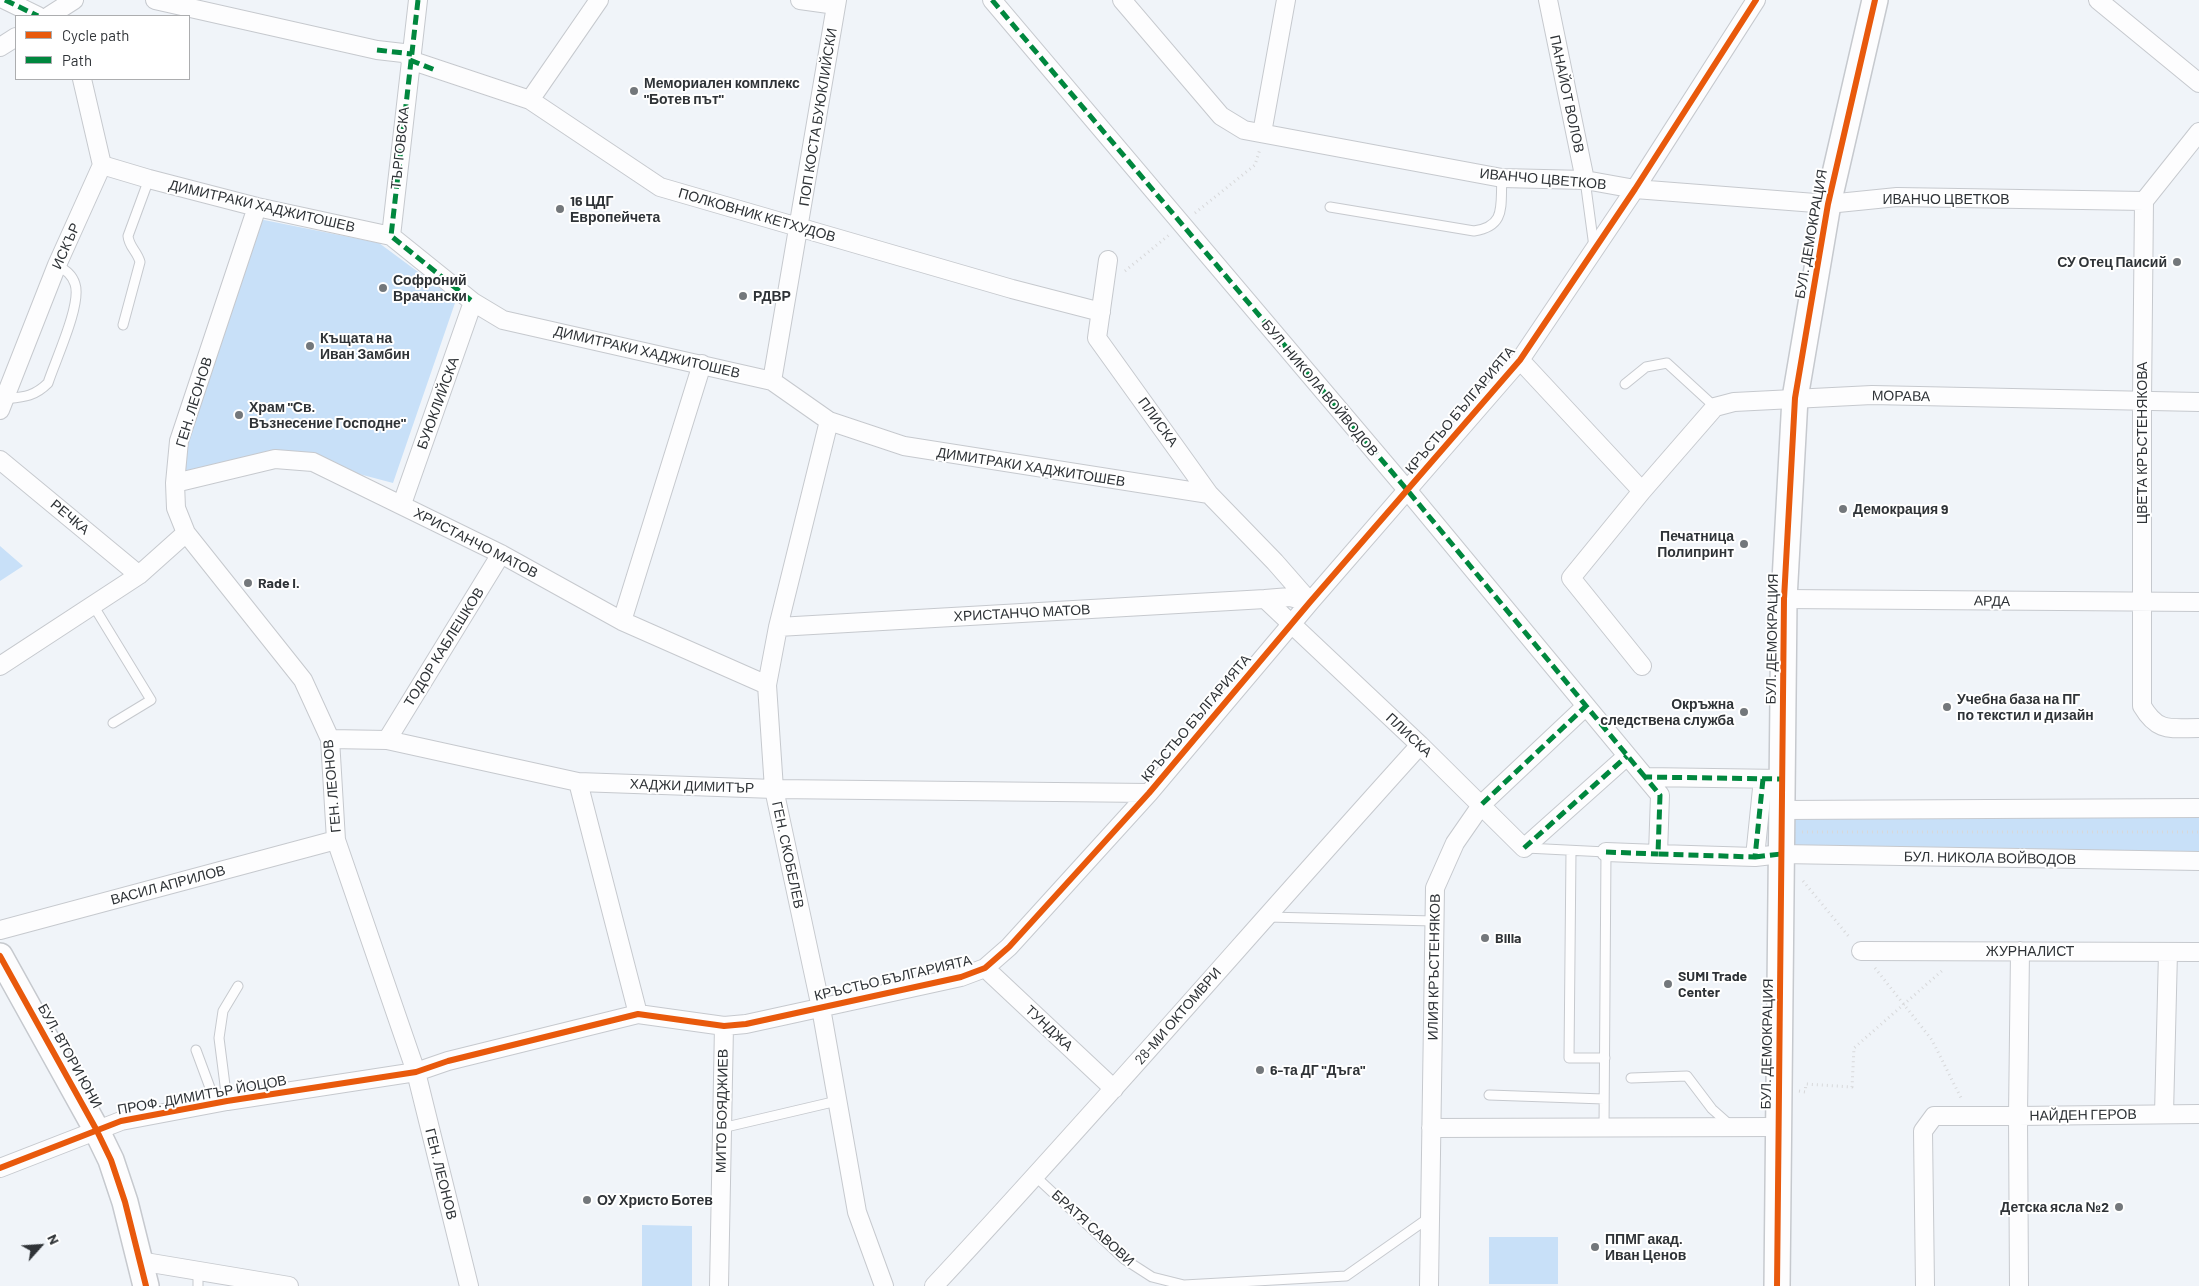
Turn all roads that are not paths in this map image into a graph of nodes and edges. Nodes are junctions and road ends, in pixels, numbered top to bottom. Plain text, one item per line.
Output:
1 (5, 0) edge
2 (155, 0) edge
3 (418, 0) edge
4 (599, 0) edge
5 (800, 0) edge
6 (992, 0) edge
7 (1122, 0) edge
8 (1286, 0) edge
9 (1548, 0) edge
10 (1756, 0) edge
11 (1875, 0) edge
12 (2098, 0) edge
13 (836, 3) edge
14 (68, 8) edge
15 (36, 15) edge
16 (51, 15) edge
17 (15, 38) edge
18 (0, 47) edge
19 (411, 57) junction
20 (82, 80) edge
21 (2199, 83) edge
22 (530, 100) junction
23 (2199, 132) edge
24 (1262, 134) junction
25 (102, 164) junction
26 (1502, 178) junction
27 (149, 180) junction
28 (1585, 180) junction
29 (1635, 189) junction
30 (2144, 201) junction
31 (1828, 204) junction
32 (257, 207) junction
33 (1330, 207) dead end
34 (799, 227) junction
35 (391, 236) junction
36 (1594, 248) junction
37 (1108, 260) dead end
38 (57, 265) junction
39 (474, 302) junction
40 (1100, 312) junction
41 (123, 324) dead end
42 (1520, 360) junction
43 (702, 364) junction
44 (772, 381) junction
45 (1625, 384) dead end
46 (1795, 398) junction
47 (2142, 401) junction
48 (2199, 402) edge
49 (2, 404) edge
50 (1715, 407) junction
51 (829, 421) junction
52 (0, 460) edge
53 (175, 483) junction
54 (1408, 491) junction
55 (1642, 491) junction
56 (1209, 494) junction
57 (402, 504) junction
58 (186, 533) junction
59 (501, 554) junction
60 (139, 574) junction
61 (1265, 599) junction
62 (1784, 599) junction
63 (1310, 602) junction
64 (2143, 602) junction
65 (2199, 602) edge
66 (93, 605) junction
67 (622, 621) junction
68 (1292, 624) junction
69 (778, 627) junction
70 (0, 666) edge
71 (1642, 666) dead end
72 (767, 685) junction
73 (1586, 706) junction
74 (113, 723) dead end
75 (2199, 728) edge
76 (330, 739) junction
77 (387, 740) junction
78 (1420, 745) junction
79 (1627, 756) junction
80 (1645, 777) junction
81 (1772, 779) junction
82 (578, 782) junction
83 (774, 789) junction
84 (1149, 793) junction
85 (1482, 804) junction
86 (2199, 808) edge
87 (1782, 832) junction
88 (336, 840) junction
89 (1524, 848) junction
90 (1571, 850) junction
91 (1606, 852) junction
92 (1658, 854) junction
93 (1755, 857) junction
94 (2199, 861) edge
95 (1264, 917) junction
96 (1434, 920) junction
97 (0, 930) edge
98 (1861, 951) road end
99 (2020, 951) junction
100 (2168, 952) junction
101 (2199, 952) edge
102 (0, 956) edge
103 (985, 968) junction
104 (238, 986) dead end
105 (821, 1008) junction
106 (638, 1014) junction
107 (724, 1026) junction
108 (196, 1050) dead end
109 (1605, 1058) junction
110 (416, 1072) junction
111 (1631, 1078) dead end
112 (1114, 1089) junction
113 (1489, 1096) dead end
114 (1604, 1099) junction
115 (837, 1101) junction
116 (221, 1102) junction
117 (2164, 1114) junction
118 (2199, 1114) edge
119 (2018, 1116) junction
120 (1604, 1126) junction
121 (1732, 1127) junction
122 (1778, 1127) junction
123 (722, 1128) junction
124 (1431, 1128) junction
125 (96, 1129) junction
126 (0, 1168) edge
127 (1036, 1177) junction
128 (1431, 1216) junction
129 (139, 1261) junction
130 (198, 1278) edge
131 (146, 1286) edge
132 (289, 1286) edge
133 (469, 1286) edge
134 (719, 1286) edge
135 (884, 1286) edge
136 (934, 1286) edge
137 (1429, 1286) edge
138 (1777, 1286) edge
139 (1925, 1286) edge
140 (2019, 1286) edge

1 - 15 street
2 - 19 street
3 - 19 street, ТЪРГОВСКА
4 - 22 street
5 - 13 street
6 - 54 street, БУЛ. НИКОЛА ВОЙВОДОВ
7 - 24 street, ИВАНЧО ЦВЕТКОВ
8 - 24 street
9 - 28 street, ПАНАЙОТ ВОЛОВ
10 - 29 street, КРЪСТЬО БЪЛГАРИЯТА
11 - 31 street, БУЛ. ДЕМОКРАЦИЯ
12 - 21 street
13 - 34 street, ПОП КОСТА БУЮКЛИЙСКИ
14 - 16 street
17 - 18 street
19 - 22 street, ПОЛКОВНИК КЕТХУДОВ
19 - 35 street, ТЪРГОВСКА
20 - 25 street
22 - 34 street, ПОЛКОВНИК КЕТХУДОВ
23 - 30 street
24 - 26 street, ИВАНЧО ЦВЕТКОВ
25 - 27 street, ДИМИТРАКИ ХАДЖИТОШЕВ
25 - 38 street, ИСКЪР
26 - 28 street, ИВАНЧО ЦВЕТКОВ
26 - 33 lane
27 - 32 street, ДИМИТРАКИ ХАДЖИТОШЕВ
27 - 41 lane
28 - 29 street, ИВАНЧО ЦВЕТКОВ
28 - 36 lane, ПАНАЙОТ ВОЛОВ
29 - 31 street, ИВАНЧО ЦВЕТКОВ
29 - 36 street, КРЪСТЬО БЪЛГАРИЯТА
30 - 31 street, ИВАНЧО ЦВЕТКОВ
30 - 47 street, ЦВЕТА КРЪСТЕНЯКОВА
31 - 46 street, БУЛ. ДЕМОКРАЦИЯ
32 - 35 street, ДИМИТРАКИ ХАДЖИТОШЕВ
32 - 53 street, ГЕН. ЛЕОНОВ
34 - 40 street, ПОЛКОВНИК КЕТХУДОВ
34 - 44 street, ПОП КОСТА БУЮКЛИЙСКИ
35 - 39 street, ДИМИТРАКИ ХАДЖИТОШЕВ
36 - 42 street, КРЪСТЬО БЪЛГАРИЯТА
37 - 40 street, ПЛИСКА
38 - 49 street, ИСКЪР
38 - 49 lane
39 - 43 street, ДИМИТРАКИ ХАДЖИТОШЕВ
39 - 57 street, БУЮКЛИЙСКА
40 - 56 street, ПЛИСКА
42 - 54 street, КРЪСТЬО БЪЛГАРИЯТА
42 - 55 street
43 - 44 street, ДИМИТРАКИ ХАДЖИТОШЕВ
43 - 67 street
44 - 51 street, ДИМИТРАКИ ХАДЖИТОШЕВ
45 - 50 lane
46 - 47 street, МОРАВА
46 - 50 street, МОРАВА
46 - 62 street, БУЛ. ДЕМОКРАЦИЯ
47 - 48 street, МОРАВА
47 - 64 street, ЦВЕТА КРЪСТЕНЯКОВА
50 - 55 street
51 - 56 street, ДИМИТРАКИ ХАДЖИТОШЕВ
51 - 69 street, ГЕН. СКОБЕЛЕВ
52 - 60 street, РЕЧКА
53 - 57 street, ХРИСТАНЧО МАТОВ
53 - 58 street, ГЕН. ЛЕОНОВ
54 - 63 street, КРЪСТЬО БЪЛГАРИЯТА
54 - 73 street, БУЛ. НИКОЛА ВОЙВОДОВ
55 - 71 street
56 - 63 street, ПЛИСКА
57 - 59 street, ХРИСТАНЧО МАТОВ
58 - 60 street
58 - 76 street, ГЕН. ЛЕОНОВ
59 - 67 street, ХРИСТАНЧО МАТОВ
59 - 77 street, ТОДОР КАБЛЕШКОВ
60 - 66 street
61 - 63 street, ХРИСТАНЧО МАТОВ
61 - 68 street
61 - 69 street, ХРИСТАНЧО МАТОВ
62 - 64 street, АРДА
62 - 81 street, БУЛ. ДЕМОКРАЦИЯ
63 - 68 street, КРЪСТЬО БЪЛГАРИЯТА
64 - 65 street, АРДА
64 - 75 street, ЦВЕТА КРЪСТЕНЯКОВА
66 - 70 street
66 - 74 lane
67 - 72 street, ХРИСТАНЧО МАТОВ
68 - 78 street, ПЛИСКА
68 - 84 street, КРЪСТЬО БЪЛГАРИЯТА
69 - 72 street, ГЕН. СКОБЕЛЕВ
72 - 83 street, ГЕН. СКОБЕЛЕВ
73 - 79 street, БУЛ. НИКОЛА ВОЙВОДОВ
73 - 85 street, ИЛИЯ КРЪСТЕНЯКОВ
76 - 77 street, ХАДЖИ ДИМИТЪР
76 - 88 street, ГЕН. ЛЕОНОВ
77 - 82 street, ХАДЖИ ДИМИТЪР
78 - 85 street, ПЛИСКА
78 - 95 street, 28-МИ ОКТОМВРИ
79 - 80 street, БУЛ. НИКОЛА ВОЙВОДОВ
79 - 89 street
80 - 81 street
80 - 92 street, БУЛ. НИКОЛА ВОЙВОДОВ
81 - 87 street, БУЛ. ДЕМОКРАЦИЯ
81 - 93 street
82 - 83 street, ХАДЖИ ДИМИТЪР
82 - 106 street
83 - 84 street, ХАДЖИ ДИМИТЪР
83 - 105 street, ГЕН. СКОБЕЛЕВ
84 - 103 street, КРЪСТЬО БЪЛГАРИЯТА
85 - 89 street, ПЛИСКА
85 - 96 street, ИЛИЯ КРЪСТЕНЯКОВ
86 - 87 street
87 - 93 street
87 - 94 street, БУЛ. НИКОЛА ВОЙВОДОВ
87 - 122 street, БУЛ. ДЕМОКРАЦИЯ
88 - 97 street, ВАСИЛ АПРИЛОВ
88 - 110 street, ГЕН. ЛЕОНОВ
89 - 90 lane
90 - 91 lane
90 - 109 lane
91 - 92 street
91 - 109 lane
92 - 93 street
95 - 96 lane
95 - 112 street, 28-МИ ОКТОМВРИ
96 - 124 street, ИЛИЯ КРЪСТЕНЯКОВ
98 - 99 street, ЖУРНАЛИСТ
99 - 100 street, ЖУРНАЛИСТ
99 - 119 street
100 - 101 street, ЖУРНАЛИСТ
100 - 117 street
102 - 125 street, БУЛ. ВТОРИ ЮНИ
103 - 105 street, КРЪСТЬО БЪЛГАРИЯТА
103 - 112 street, ТУНДЖА
104 - 116 lane
105 - 107 street, КРЪСТЬО БЪЛГАРИЯТА
105 - 115 street, ГЕН. СКОБЕЛЕВ
106 - 107 street, КРЪСТЬО БЪЛГАРИЯТА
106 - 110 street, КРЪСТЬО БЪЛГАРИЯТА
107 - 123 street, МИТО БОЯДЖИЕВ
108 - 116 lane
109 - 114 lane
110 - 116 street, ПРОФ. ДИМИТЪР ЙОЦОВ
110 - 133 street, ГЕН. ЛЕОНОВ
111 - 121 lane
112 - 127 street, 28-МИ ОКТОМВРИ
113 - 114 lane
114 - 120 lane
115 - 123 lane
115 - 135 street, ГЕН. СКОБЕЛЕВ
116 - 125 street, ПРОФ. ДИМИТЪР ЙОЦОВ
117 - 118 street, НАЙДЕН ГЕРОВ
117 - 119 street, НАЙДЕН ГЕРОВ
119 - 139 street
119 - 140 street, НАЙДЕН ГЕРОВ
120 - 121 street
120 - 124 street
121 - 122 street
122 - 138 street, БУЛ. ДЕМОКРАЦИЯ
123 - 134 street, МИТО БОЯДЖИЕВ
124 - 128 street, ИЛИЯ КРЪСТЕНЯКОВ
125 - 126 street, ПРОФ. ДИМИТЪР ЙОЦОВ
125 - 129 street, БУЛ. ВТОРИ ЮНИ
127 - 128 lane, БРАТЯ САВОВИ
127 - 136 street, 28-МИ ОКТОМВРИ
128 - 137 street, ИЛИЯ КРЪСТЕНЯКОВ
129 - 130 street
129 - 131 street, БУЛ. ВТОРИ ЮНИ
130 - 132 street

